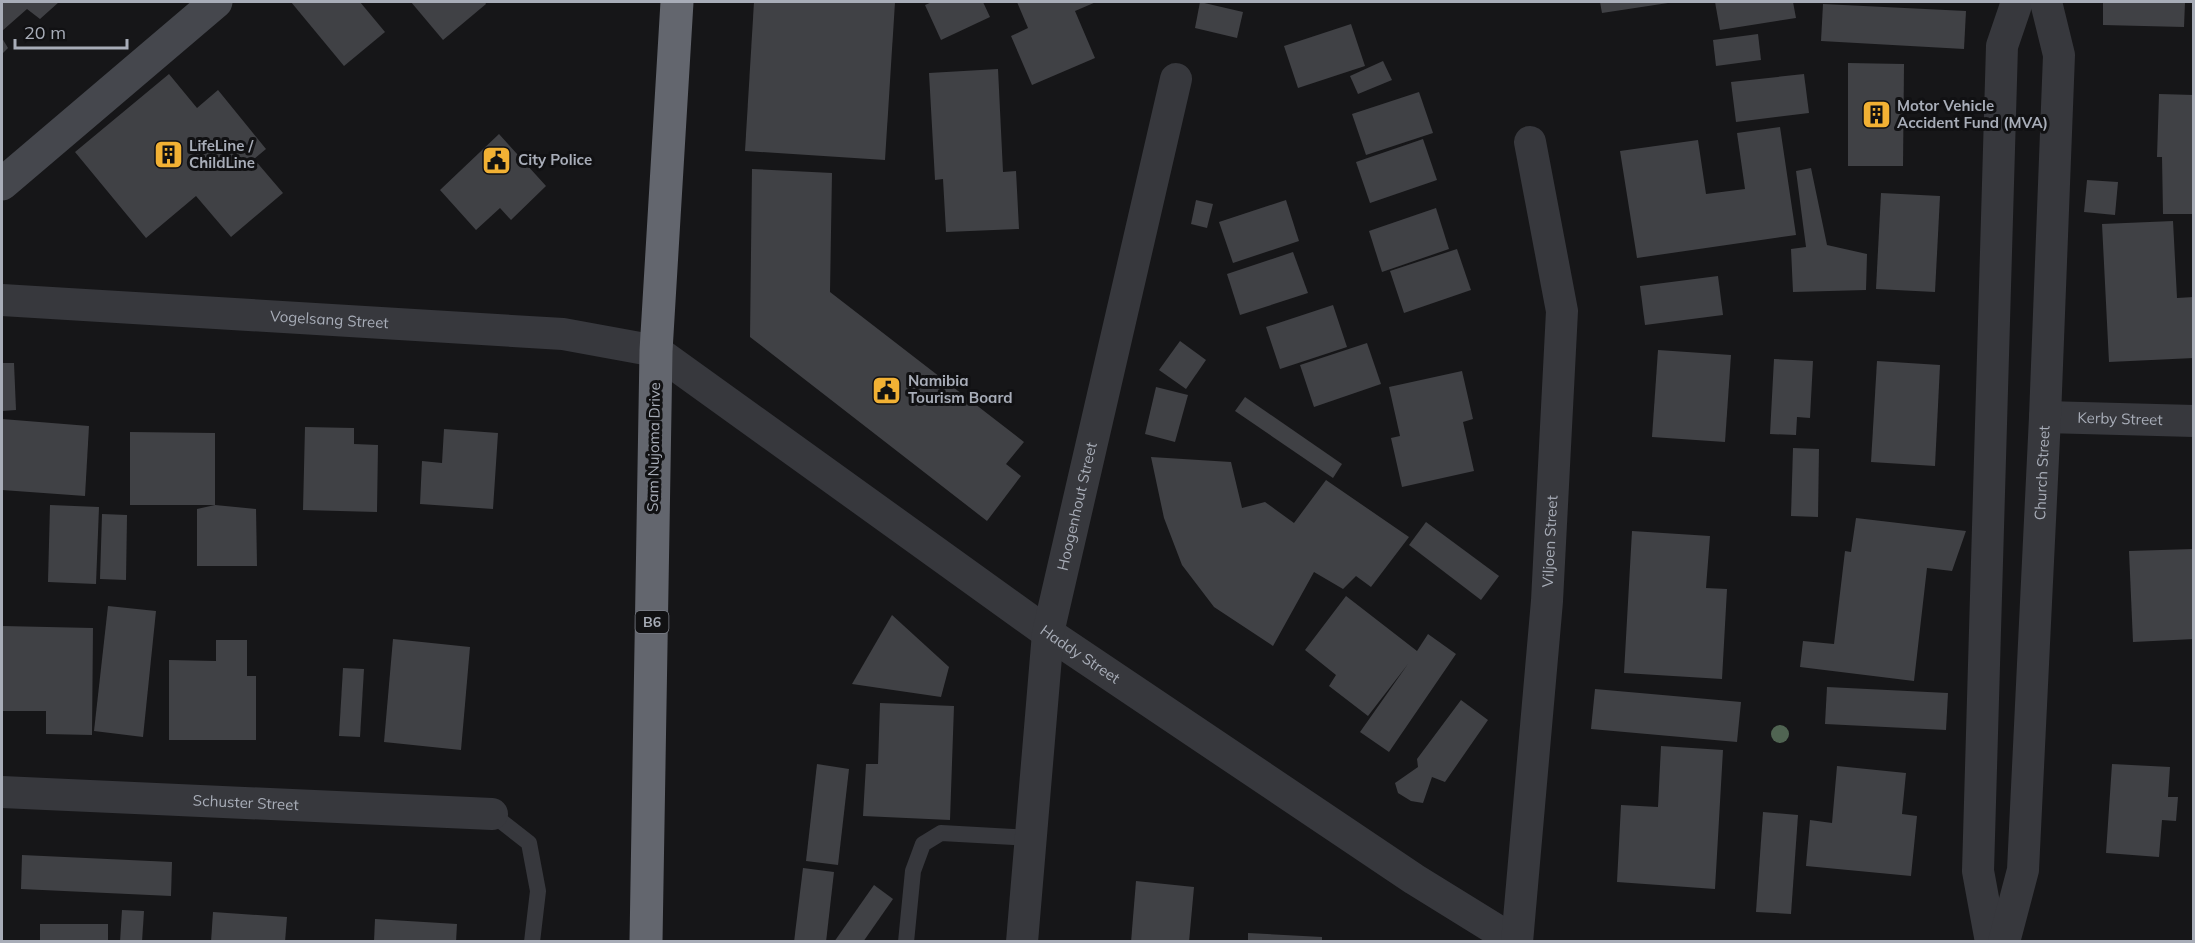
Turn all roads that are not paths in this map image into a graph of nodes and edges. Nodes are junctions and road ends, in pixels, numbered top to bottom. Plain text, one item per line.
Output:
1 (216, 2) edge
2 (677, 2) edge
3 (2018, 2) edge
4 (2046, 2) edge
5 (1176, 79) dead end
6 (1530, 142) dead end
7 (2, 184) edge
8 (2, 300) edge
9 (656, 351) junction
10 (2045, 417) junction
11 (2193, 421) edge
12 (1048, 633) junction
13 (2, 792) edge
14 (492, 814) joint
15 (1031, 838) junction
16 (648, 892) junction
17 (532, 942) edge
18 (637, 942) edge
19 (646, 942) edge
20 (906, 942) edge
21 (1023, 942) edge
22 (1516, 942) edge
23 (1991, 942) edge
24 (2004, 942) edge

1 - 7 street
2 - 9 highway, Sam Nujoma Drive / B6
3 - 23 street
4 - 10 street, Church Street
5 - 12 street, Hoogenhout Street
6 - 22 street, Viljoen Street
8 - 9 street, Vogelsang Street
9 - 12 street, Haddy Street
9 - 16 highway, Sam Nujoma Drive / B6
10 - 11 street, Kerby Street
10 - 24 street, Church Street
12 - 15 street, Hoogenhout Street
12 - 22 street, Haddy Street
13 - 14 street, Schuster Street
14 - 17 lane
15 - 20 lane
15 - 21 street, Hoogenhout Street
16 - 18 highway, Sam Nujoma Drive / B6
16 - 19 highway, Sam Nujoma Drive / B6

